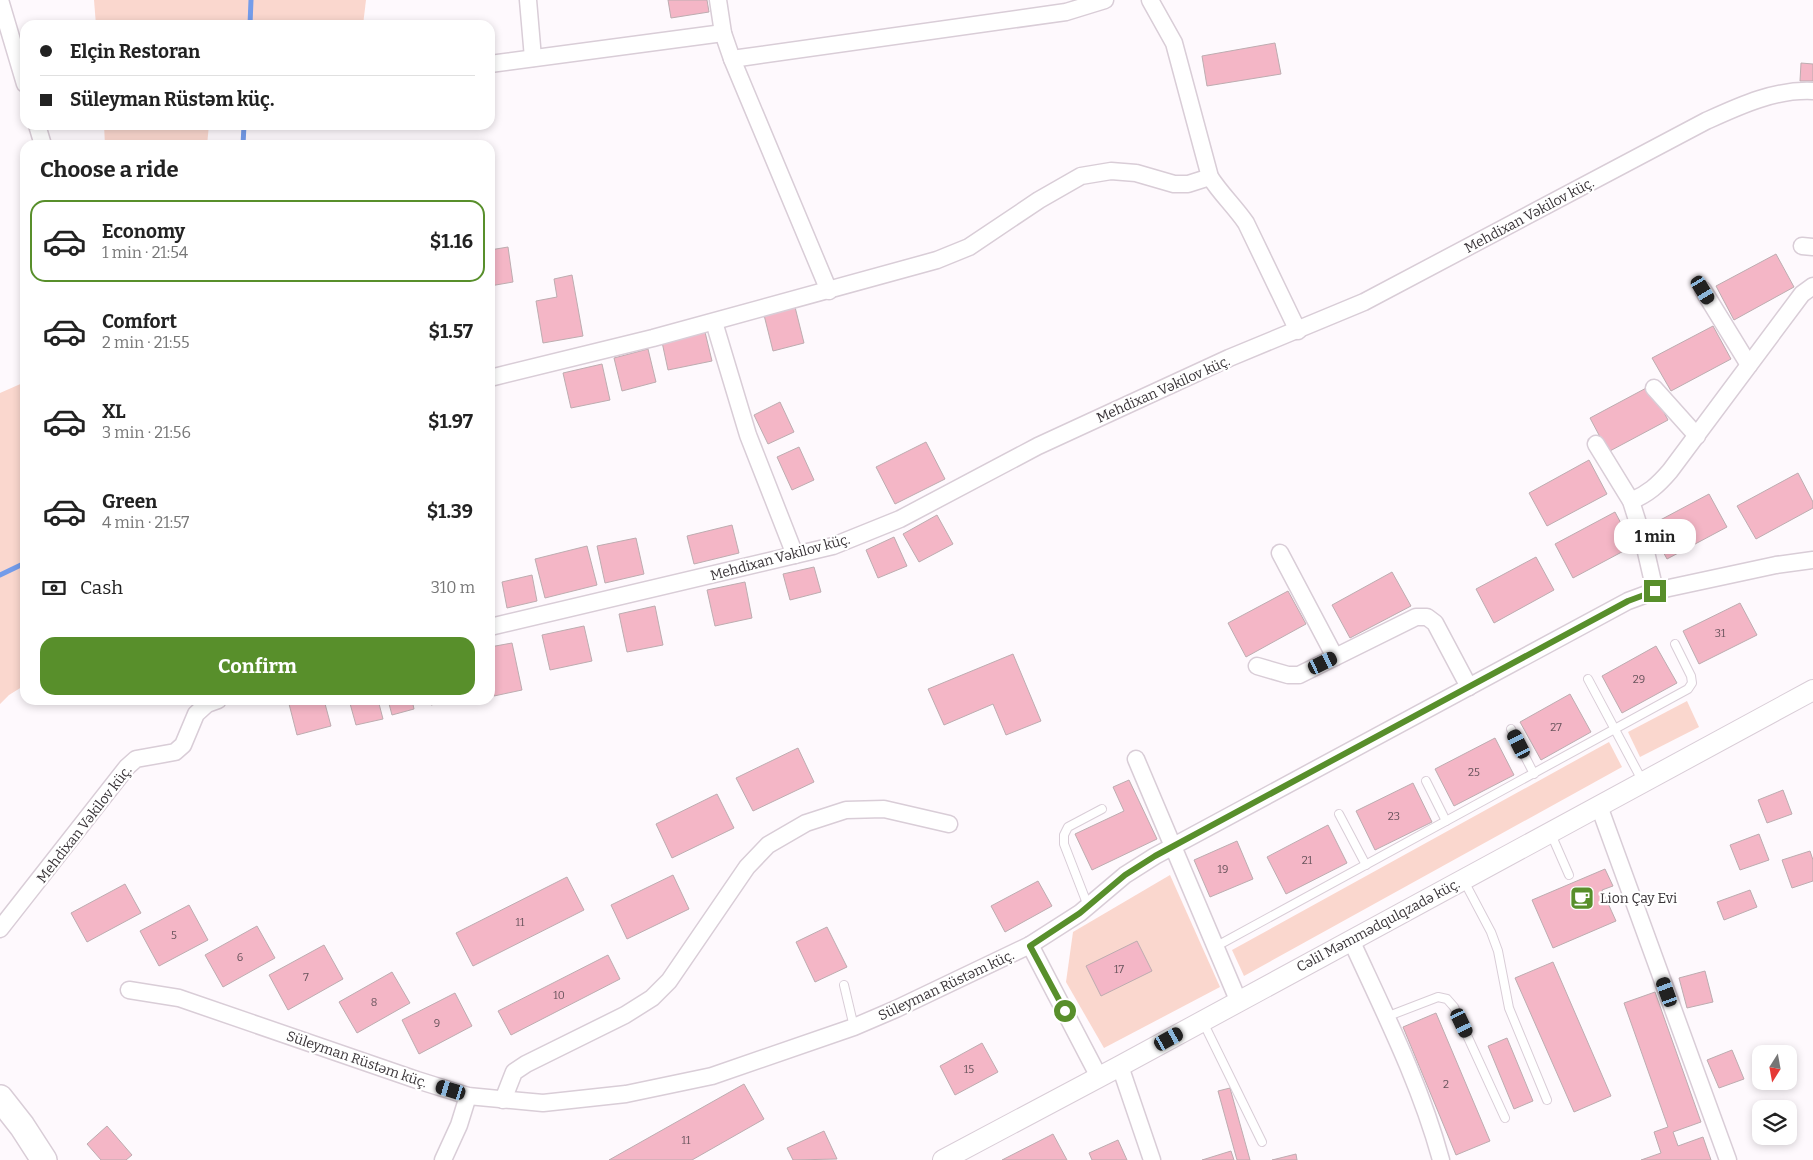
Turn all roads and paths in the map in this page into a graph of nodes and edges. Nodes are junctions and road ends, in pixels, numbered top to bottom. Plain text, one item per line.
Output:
1 (0, 0) edge
2 (528, 0) edge
3 (718, 0) edge
4 (1104, 0) edge
5 (1150, 0) edge
6 (724, 33) junction
7 (533, 58) junction
8 (732, 59) junction
9 (495, 63) edge
10 (20, 67) edge
11 (1813, 91) edge
12 (1210, 177) junction
13 (1813, 286) edge
14 (1703, 290) dead end
15 (828, 291) junction
16 (714, 322) junction
17 (1298, 331) junction
18 (1749, 365) junction
19 (495, 377) edge
20 (1654, 388) dead end
21 (1697, 436) junction
22 (1596, 444) dead end
23 (1631, 502) junction
24 (1280, 553) dead end
25 (795, 555) junction
26 (1813, 560) edge
27 (1655, 591) junction
28 (495, 626) edge
29 (1675, 644) dead end
30 (1335, 657) junction
31 (1257, 666) dead end
32 (1588, 679) dead end
33 (1469, 687) junction
34 (1813, 690) edge
35 (205, 705) edge
36 (1511, 729) dead end
37 (1615, 730) junction
38 (1136, 759) dead end
39 (1534, 774) junction
40 (1426, 781) dead end
41 (1643, 782) junction
42 (1599, 806) junction
43 (1102, 809) dead end
44 (1339, 814) dead end
45 (1446, 821) junction
46 (949, 824) dead end
47 (1550, 832) junction
48 (1173, 846) junction
49 (1366, 865) junction
50 (1569, 875) dead end
51 (1463, 879) junction
52 (1088, 906) junction
53 (0, 929) edge
54 (1351, 940) junction
55 (1030, 946) junction
56 (1215, 947) junction
57 (844, 985) dead end
58 (129, 990) dead end
59 (1238, 1000) junction
60 (1386, 1016) junction
61 (1202, 1021) junction
62 (854, 1027) junction
63 (1120, 1066) junction
64 (1099, 1077) junction
65 (468, 1096) junction
66 (0, 1098) edge
67 (503, 1100) junction
68 (1546, 1100) dead end
69 (1505, 1118) dead end
70 (1262, 1142) dead end
71 (44, 1160) edge
72 (443, 1160) edge
73 (943, 1160) edge
74 (1152, 1160) edge
75 (1441, 1160) edge
76 (1728, 1160) edge

1 - 10 street
2 - 7 street
3 - 6 street
4 - 8 street
5 - 12 street
6 - 7 street
6 - 8 street
7 - 9 street
8 - 15 street
11 - 17 street, Mehdixan Vəkilov küç.
12 - 15 street
12 - 17 street
13 - 18 street
14 - 18 street
15 - 16 street
16 - 19 street
16 - 25 street
17 - 25 street, Mehdixan Vəkilov küç.
18 - 21 street
20 - 21 street
21 - 23 street
22 - 23 street
23 - 27 street
24 - 30 street
25 - 28 street, Mehdixan Vəkilov küç.
26 - 27 street, Süleyman Rüstəm küç.
27 - 33 street, Süleyman Rüstəm küç.
29 - 37 lane
30 - 31 street
30 - 33 street
32 - 37 lane
33 - 48 street, Süleyman Rüstəm küç.
34 - 41 street, Cəlil Məmmədqulqzadə küç.
35 - 53 street, Mehdixan Vəkilov küç.
36 - 39 lane
37 - 39 lane
37 - 41 lane
38 - 48 street
39 - 45 lane
40 - 45 lane
41 - 42 street, Cəlil Məmmədqulqzadə küç.
42 - 47 street, Cəlil Məmmədqulqzadə küç.
42 - 76 street
43 - 52 lane
44 - 49 lane
45 - 49 lane
46 - 67 street
47 - 50 lane
47 - 51 street, Cəlil Məmmədqulqzadə küç.
48 - 52 street, Süleyman Rüstəm küç.
48 - 56 street
49 - 56 lane
51 - 54 street, Cəlil Məmmədqulqzadə küç.
51 - 68 lane
52 - 55 street, Süleyman Rüstəm küç.
54 - 59 street, Cəlil Məmmədqulqzadə küç.
54 - 60 street
55 - 62 street, Süleyman Rüstəm küç.
55 - 64 street
56 - 59 street
57 - 62 lane
58 - 65 street, Süleyman Rüstəm küç.
59 - 61 street, Cəlil Məmmədqulqzadə küç.
60 - 69 lane
60 - 75 street
61 - 63 street, Cəlil Məmmədqulqzadə küç.
61 - 70 lane
62 - 67 street, Süleyman Rüstəm küç.
63 - 64 street, Cəlil Məmmədqulqzadə küç.
63 - 74 street
64 - 73 street, Cəlil Məmmədqulqzadə küç.
65 - 67 street, Süleyman Rüstəm küç.
65 - 72 street
66 - 71 main road

